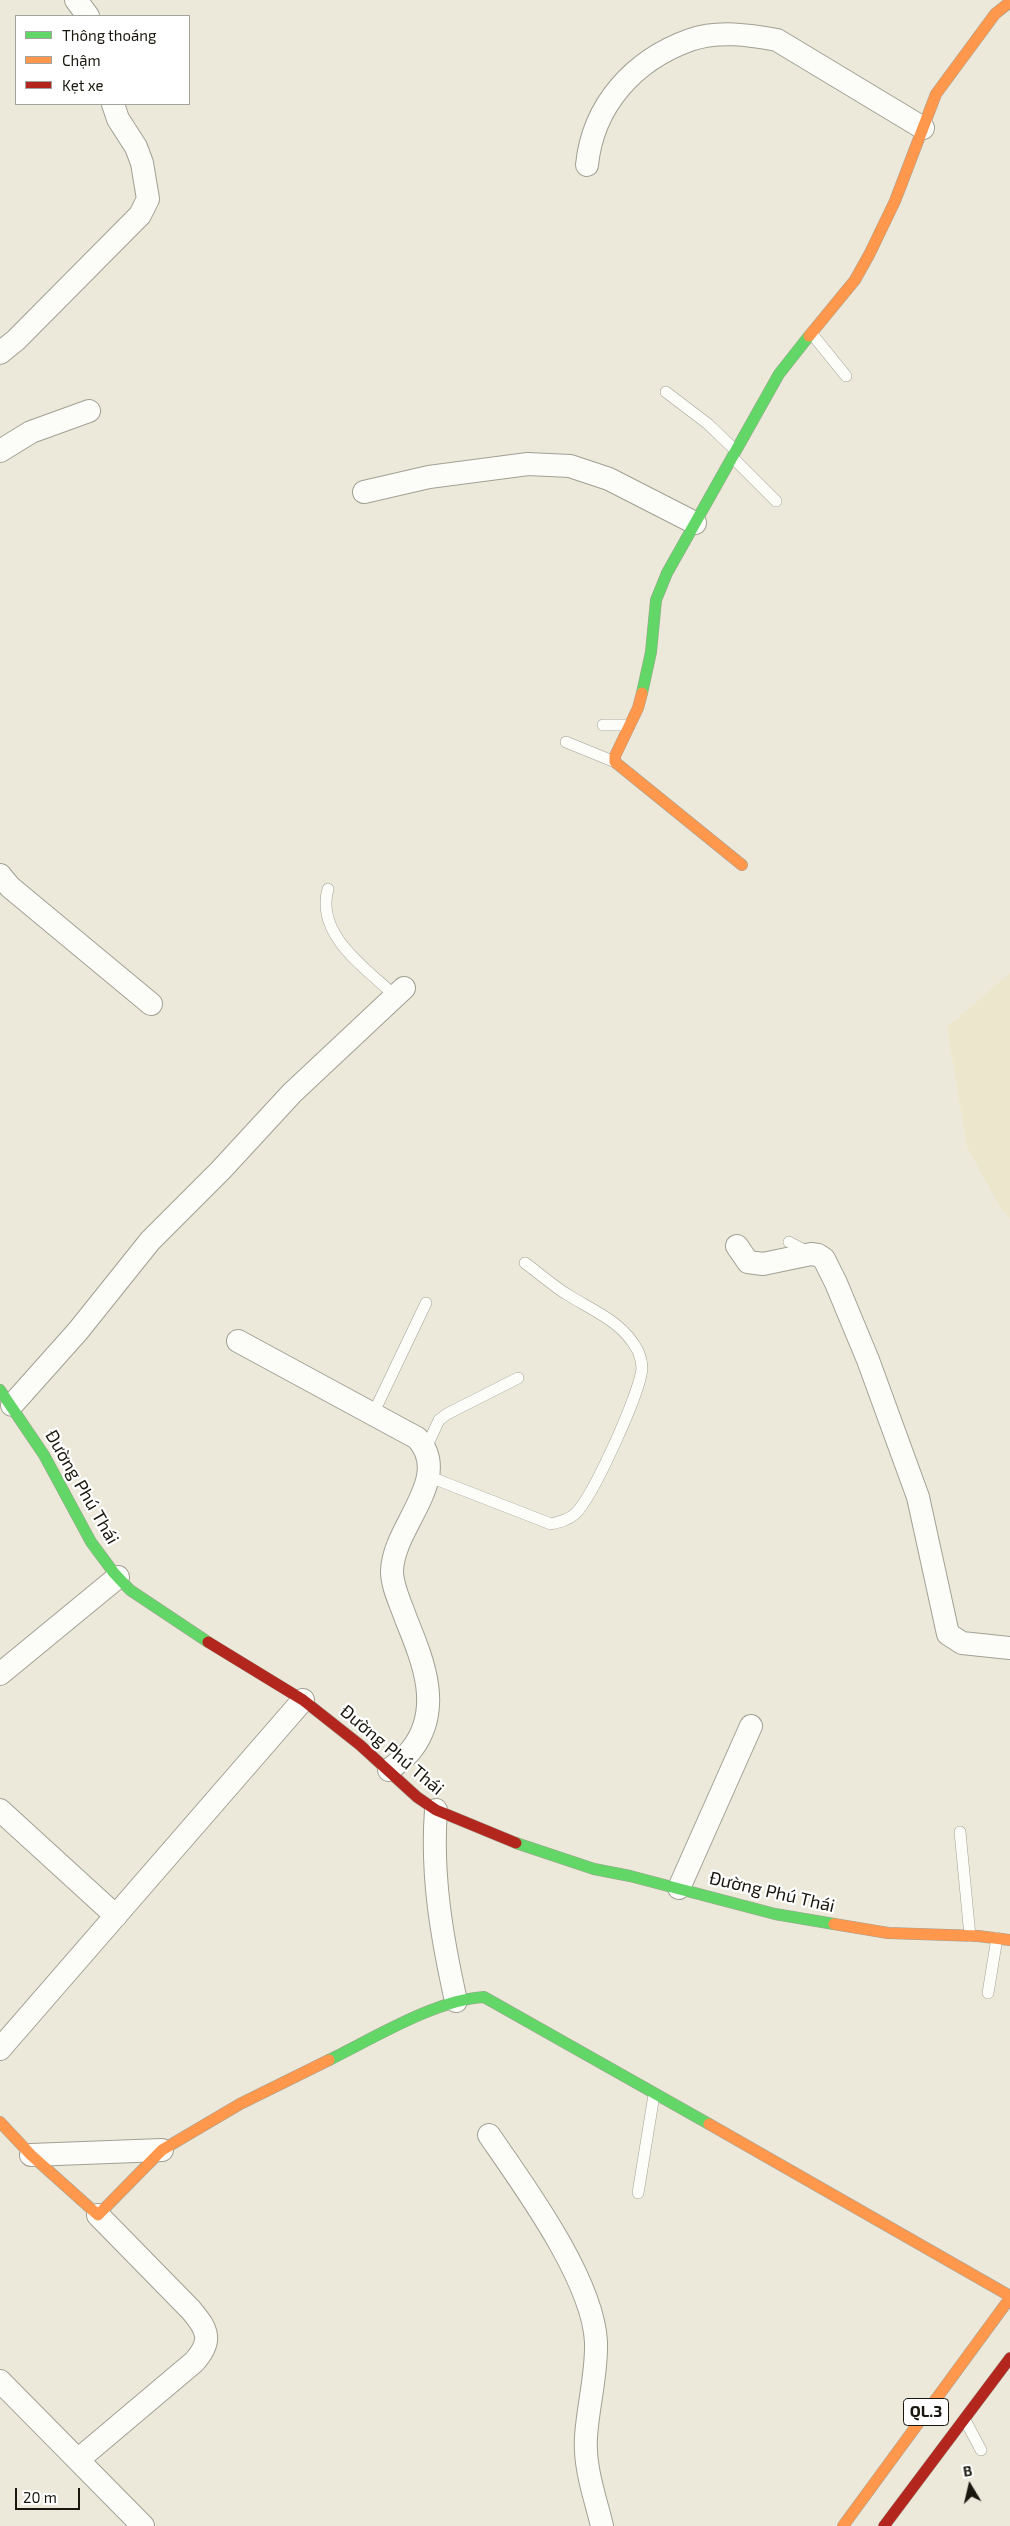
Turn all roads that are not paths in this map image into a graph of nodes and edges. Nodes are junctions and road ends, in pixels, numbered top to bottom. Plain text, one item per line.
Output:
1 (76, 0) edge
2 (1010, 2) edge
3 (87, 15) edge
4 (113, 105) edge
5 (923, 128) junction
6 (587, 165) dead end
7 (811, 333) junction
8 (0, 352) edge
9 (846, 376) dead end
10 (666, 392) dead end
11 (89, 411) dead end
12 (0, 452) edge
13 (734, 454) junction
14 (364, 492) dead end
15 (776, 501) dead end
16 (694, 523) junction
17 (603, 725) dead end
18 (630, 725) junction
19 (566, 742) dead end
20 (615, 762) junction
21 (742, 865) dead end
22 (0, 875) edge
23 (328, 889) dead end
24 (400, 992) joint
25 (151, 1004) dead end
26 (789, 1242) dead end
27 (736, 1246) dead end
28 (811, 1254) junction
29 (525, 1263) dead end
30 (426, 1303) dead end
31 (238, 1341) dead end
32 (518, 1378) dead end
33 (6, 1398) edge
34 (373, 1414) junction
35 (426, 1448) junction
36 (430, 1477) junction
37 (118, 1577) junction
38 (1010, 1648) edge
39 (0, 1674) edge
40 (303, 1700) junction
41 (751, 1726) dead end
42 (389, 1770) junction
43 (0, 1810) edge
44 (436, 1810) junction
45 (960, 1832) dead end
46 (679, 1888) junction
47 (116, 1916) junction
48 (970, 1936) junction
49 (997, 1938) junction
50 (1010, 1940) edge
51 (988, 1993) dead end
52 (456, 2001) junction
53 (0, 2048) edge
54 (655, 2093) junction
55 (0, 2122) edge
56 (489, 2135) dead end
57 (162, 2150) junction
58 (31, 2155) junction
59 (638, 2192) dead end
60 (98, 2215) junction
61 (1010, 2297) edge
62 (1010, 2358) edge
63 (0, 2382) edge
64 (965, 2420) junction
65 (981, 2450) dead end
66 (79, 2459) junction
67 (143, 2526) edge
68 (602, 2526) edge
69 (843, 2526) edge
70 (884, 2526) edge

1 - 3 street
2 - 5 main road
4 - 8 street
5 - 6 street
5 - 7 main road
7 - 9 lane
7 - 13 main road
10 - 13 lane
11 - 12 street
13 - 15 lane
13 - 16 main road
14 - 16 street
16 - 18 main road
17 - 18 lane
18 - 20 main road
19 - 20 lane
20 - 21 main road
22 - 25 street
23 - 24 lane
24 - 33 street
26 - 28 lane
27 - 28 street
28 - 38 street
29 - 36 lane
30 - 34 lane
31 - 34 street
32 - 35 lane
33 - 37 main road, Đường Phú Thái
34 - 35 street
35 - 36 street
36 - 42 street
37 - 39 street
37 - 40 main road, Đường Phú Thái
40 - 42 main road, Đường Phú Thái
40 - 47 street
41 - 46 street
42 - 44 main road, Đường Phú Thái
43 - 47 street
44 - 46 main road, Đường Phú Thái
44 - 52 street
45 - 48 lane
46 - 48 main road, Đường Phú Thái
47 - 53 street
48 - 49 main road, Đường Phú Thái
49 - 50 main road, Đường Phú Thái
49 - 51 lane
52 - 54 main road
52 - 57 main road
54 - 59 lane
54 - 61 main road
55 - 58 main road
56 - 68 street
57 - 58 street
57 - 60 main road
58 - 60 main road
60 - 66 street
61 - 69 main road, QL.3
62 - 64 main road, QL.3
63 - 66 street
64 - 65 lane
64 - 70 main road, QL.3
66 - 67 street

